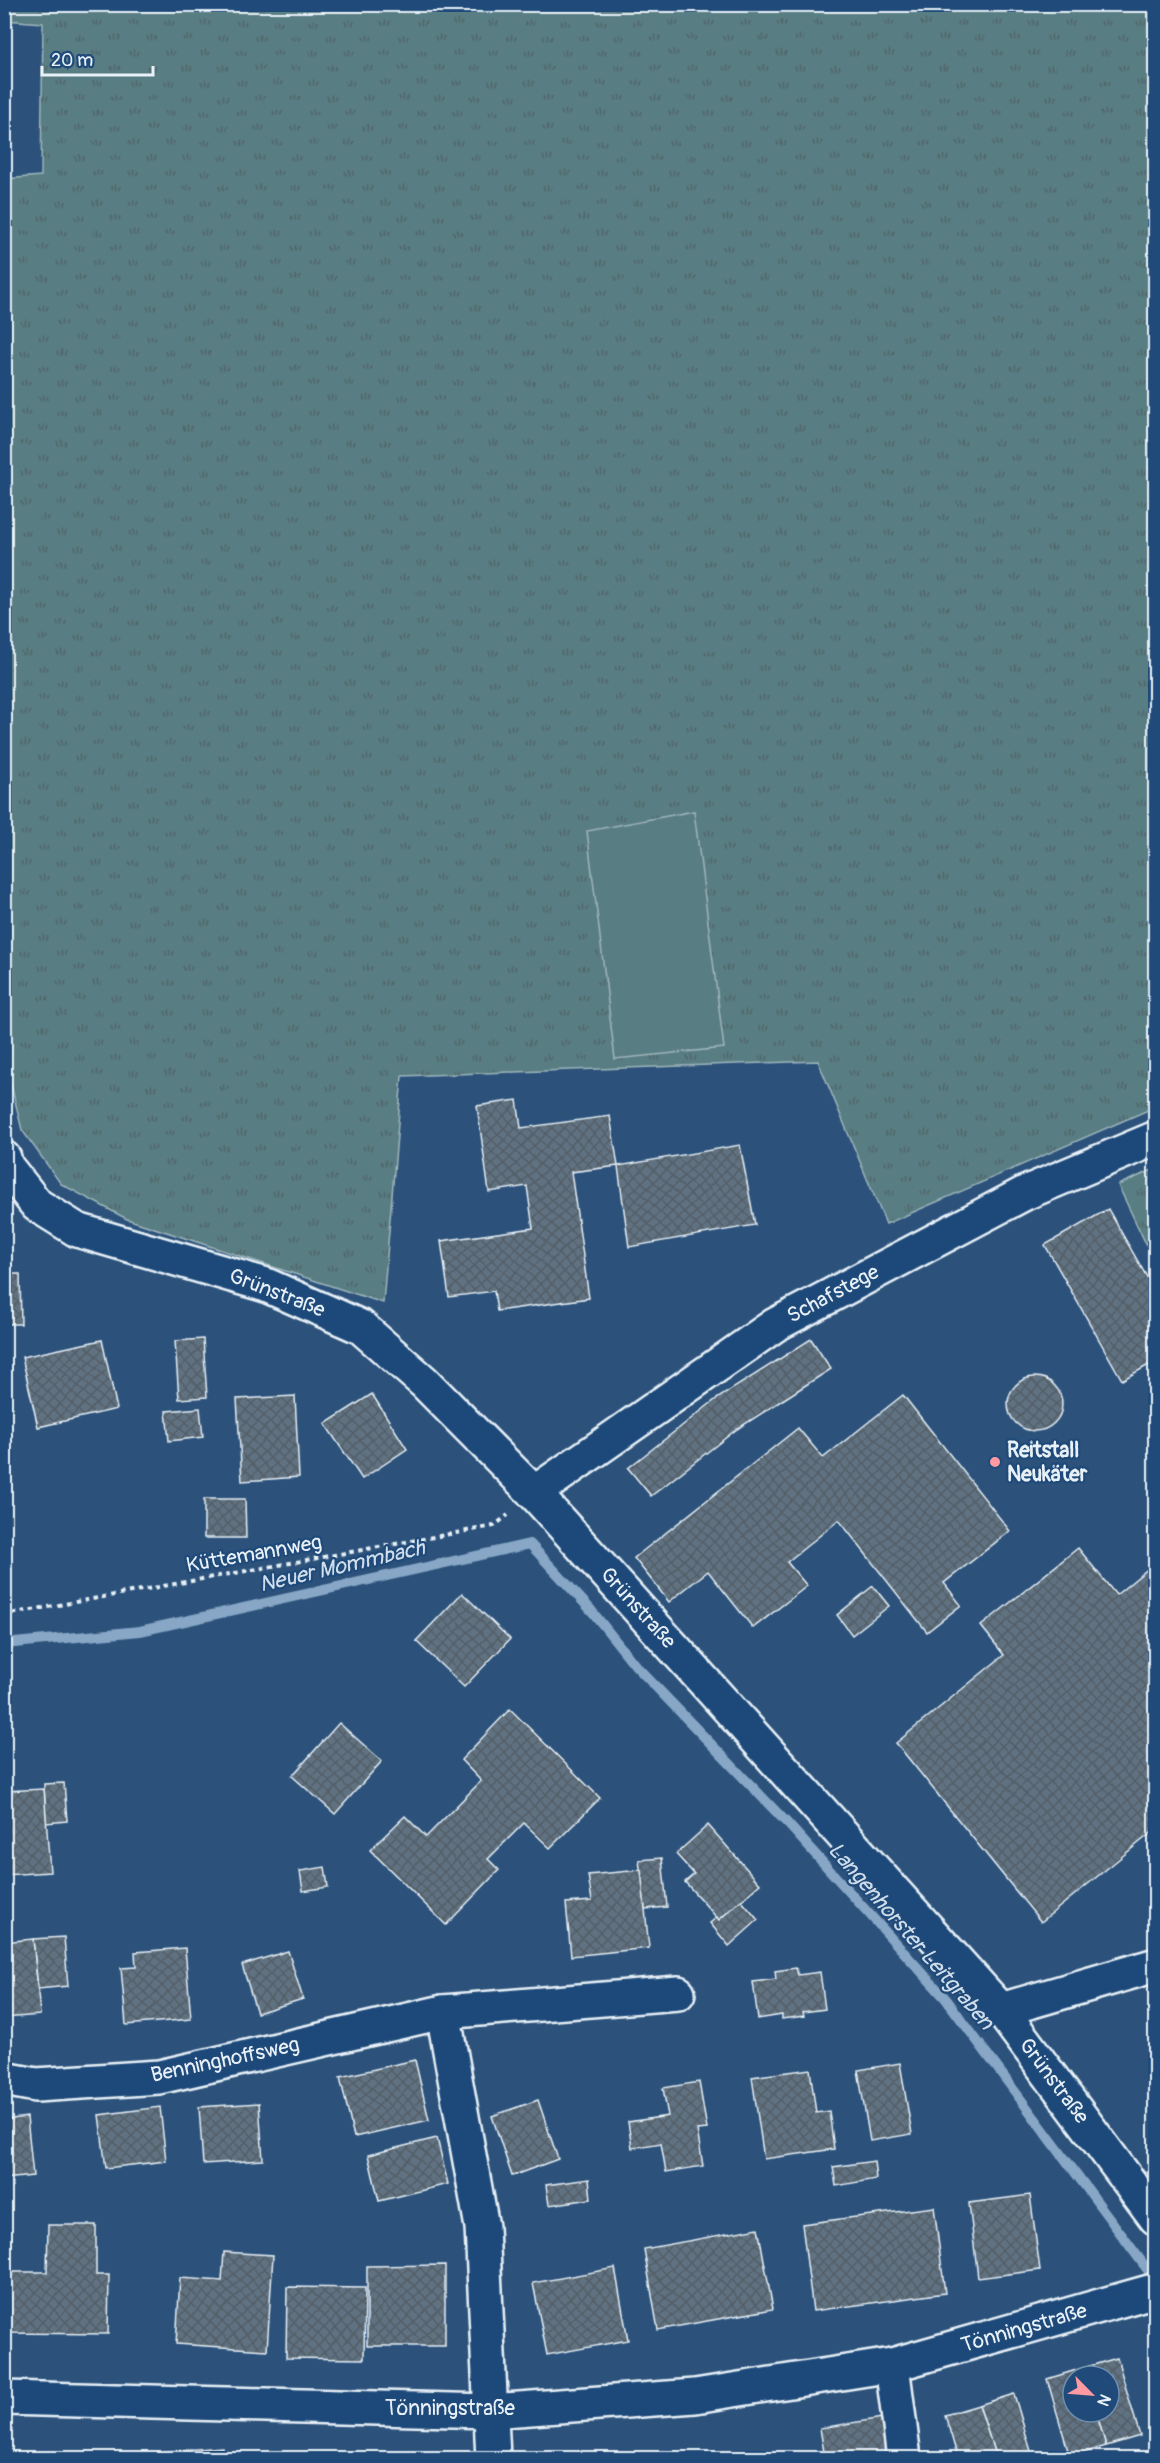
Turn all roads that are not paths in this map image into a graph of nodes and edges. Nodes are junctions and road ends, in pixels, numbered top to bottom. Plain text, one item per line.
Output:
1 (1155, 1138) edge
2 (4, 1158) edge
3 (534, 1493) junction
4 (1155, 1965) edge
5 (678, 1993) dead end
6 (1001, 2010) junction
7 (443, 2012) junction
8 (4, 2079) edge
9 (1155, 2217) edge
10 (1155, 2290) edge
11 (892, 2366) junction
12 (4, 2398) edge
13 (490, 2411) junction
14 (493, 2458) edge
15 (904, 2458) edge

1 - 3 street, Schafstege
2 - 3 street, Grünstraße
3 - 6 street, Grünstraße
4 - 6 street
5 - 7 street, Benninghoffsweg
6 - 9 street, Grünstraße
7 - 8 street, Benninghoffsweg
7 - 13 street
10 - 11 street, Tönningstraße
11 - 13 street, Tönningstraße
11 - 15 street
12 - 13 street, Tönningstraße
13 - 14 street

